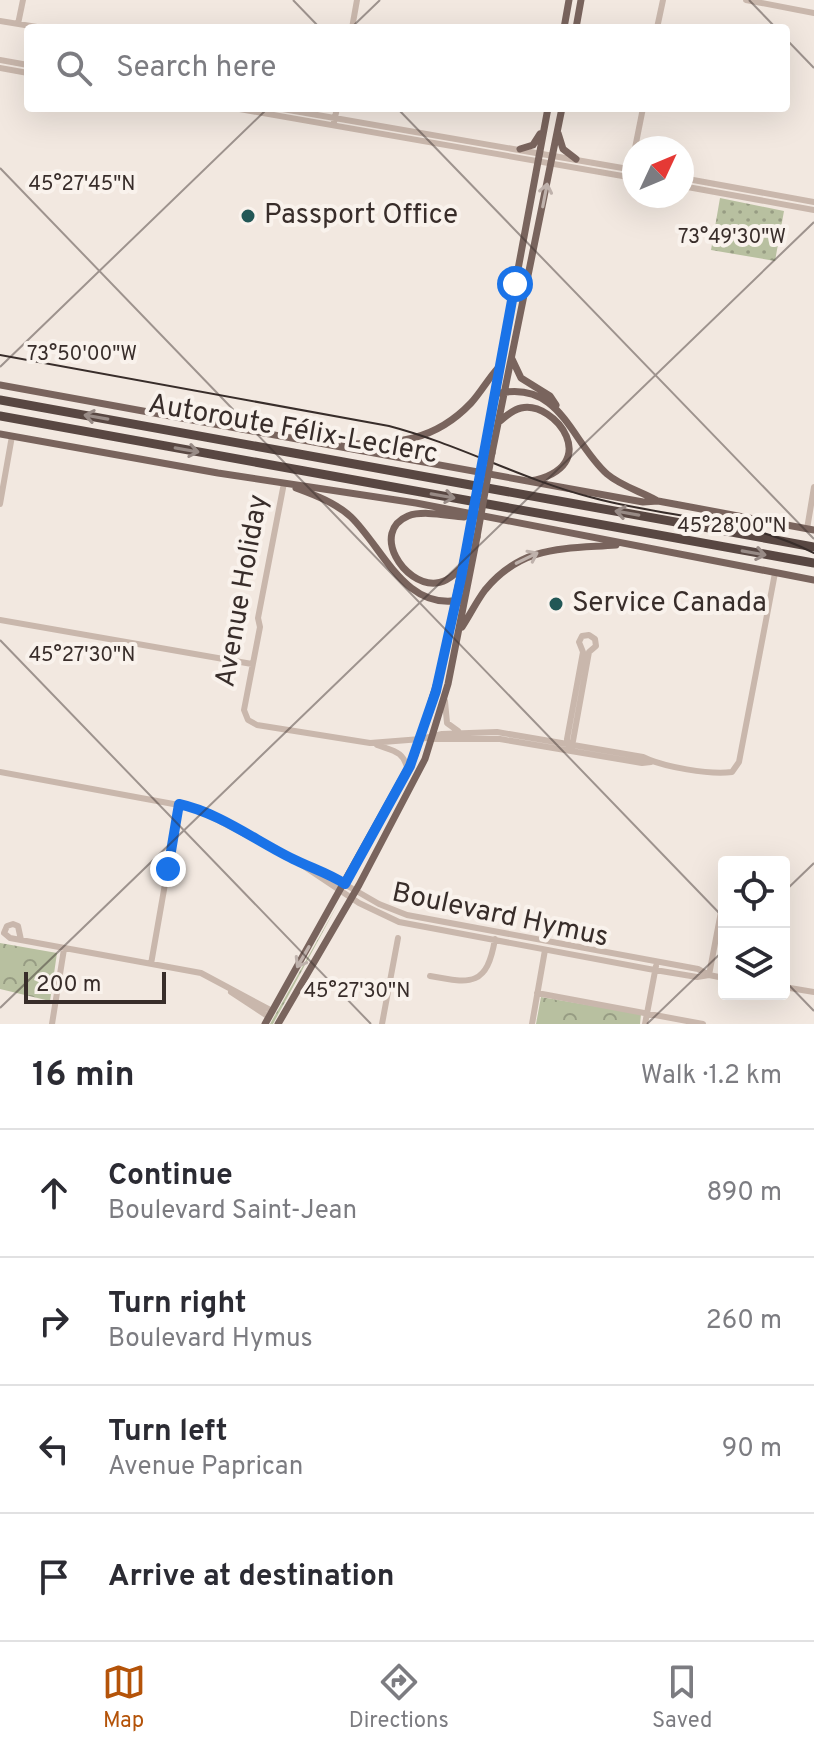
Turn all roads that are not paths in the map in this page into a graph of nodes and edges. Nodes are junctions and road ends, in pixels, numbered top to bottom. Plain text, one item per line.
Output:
1 (23, 0) edge
2 (357, 0) edge
3 (569, 0) edge
4 (581, 0) edge
5 (663, 0) edge
6 (746, 0) edge
7 (814, 13) edge
8 (0, 21) edge
9 (18, 24) junction
10 (353, 24) edge
11 (565, 24) edge
12 (577, 24) edge
13 (658, 24) edge
14 (24, 25) edge
15 (0, 60) edge
16 (24, 64) edge
17 (0, 68) edge
18 (24, 72) edge
19 (263, 112) edge
20 (293, 112) edge
21 (336, 112) edge
22 (547, 112) edge
23 (548, 112) edge
24 (561, 112) edge
25 (642, 112) edge
26 (334, 122) junction
27 (557, 131) junction
28 (637, 136) edge
29 (520, 149) junction
30 (540, 157) junction
31 (552, 159) junction
32 (576, 159) junction
33 (622, 167) edge
34 (622, 176) edge
35 (694, 181) edge
36 (694, 188) edge
37 (791, 202) junction
38 (814, 202) edge
39 (814, 210) edge
40 (512, 359) junction
41 (500, 366) junction
42 (0, 385) edge
43 (499, 394) junction
44 (0, 400) edge
45 (559, 411) junction
46 (0, 416) edge
47 (498, 423) junction
48 (0, 434) edge
49 (12, 436) junction
50 (332, 444) junction
51 (488, 452) junction
52 (524, 482) junction
53 (284, 483) junction
54 (814, 487) edge
55 (658, 501) junction
56 (0, 504) edge
57 (482, 517) junction
58 (810, 529) edge
59 (472, 537) junction
60 (623, 545) junction
61 (814, 547) edge
62 (814, 563) edge
63 (462, 567) junction
64 (775, 573) junction
65 (814, 580) edge
66 (465, 597) junction
67 (456, 601) junction
68 (0, 620) edge
69 (459, 633) junction
70 (586, 652) dead end
71 (252, 664) junction
72 (445, 698) junction
73 (461, 732) junction
74 (433, 737) junction
75 (421, 739) junction
76 (370, 743) junction
77 (569, 746) junction
78 (408, 771) junction
79 (0, 772) edge
80 (179, 804) junction
81 (343, 887) junction
82 (353, 894) junction
83 (718, 928) edge
84 (496, 932) junction
85 (398, 938) dead end
86 (21, 940) dead end
87 (495, 941) junction
88 (64, 949) junction
89 (545, 950) junction
90 (600, 956) junction
91 (151, 964) junction
92 (656, 966) junction
93 (709, 975) junction
94 (430, 976) dead end
95 (718, 977) edge
96 (790, 988) edge
97 (814, 992) edge
98 (537, 993) junction
99 (647, 1014) junction
100 (269, 1017) edge
101 (52, 1024) edge
102 (278, 1024) edge
103 (382, 1024) edge
104 (532, 1024) edge
105 (645, 1024) edge
106 (703, 1024) edge

1 - 9 street
2 - 10 street
3 - 11 main road
4 - 12 main road
5 - 13 street
6 - 7 street
8 - 9 street
9 - 14 street
15 - 16 street
17 - 18 street
19 - 26 street
20 - 26 street
21 - 26 street
22 - 29 main road
23 - 30 main road
24 - 27 main road
25 - 28 street
26 - 29 street
26 - 30 street
27 - 31 main road
27 - 32 main road
29 - 30 street
30 - 31 street
30 - 41 main road
31 - 32 street
31 - 34 street
40 -> 31 main road
32 - 33 street
35 - 37 street
36 - 37 street
37 - 38 street
37 - 39 street
40 - 43 main road
40 - 45 main road
41 - 43 main road
41 - 50 main road
42 - 50 main road
43 - 45 main road
43 - 47 main road
43 - 51 main road
61 -> 44 highway, Autoroute Félix-Leclerc
45 - 55 main road
46 -> 62 highway, Autoroute Félix-Leclerc
47 - 51 main road
47 - 52 main road
48 - 49 main road
49 - 53 main road
49 - 56 street
50 - 52 main road
51 - 59 main road, bridge
52 - 55 main road
53 - 57 main road
53 - 67 main road
53 - 71 street, Avenue Holiday
54 - 58 street
55 - 58 main road
57 - 60 main road
57 - 63 main road
59 - 63 main road
59 - 66 main road
60 - 64 main road
69 -> 60 main road
63 - 67 main road
64 - 65 main road
64 - 77 street, Avenue Holiday
66 - 67 main road
66 - 69 main road
67 - 75 main road
68 - 71 street
69 - 72 main road
70 - 77 street
71 - 76 street, Avenue Holiday
72 - 73 street
72 - 74 main road
73 - 74 street, Avenue Holiday
73 - 77 street, Avenue Holiday
74 - 75 street, Avenue Holiday
74 - 77 street, Avenue Holiday
74 - 82 main road
75 - 76 street, Avenue Holiday
75 - 78 main road
76 - 78 street
78 - 81 main road
79 - 80 street, Boulevard Hymus
80 - 81 street, Boulevard Hymus
80 - 91 street
81 - 82 street, Boulevard Hymus
81 -> 100 main road
82 - 84 street, Boulevard Hymus
82 - 87 street, Boulevard Hymus
82 - 102 main road
83 - 93 street
84 - 87 street
84 - 90 street, Boulevard Hymus
85 - 103 street
86 - 88 street
87 - 89 street, Boulevard Hymus
87 - 94 street
88 - 91 street
88 - 101 street
89 - 90 street, Boulevard Hymus
89 - 98 street
90 - 92 street, Boulevard Hymus
91 - 100 street
92 - 93 street, Boulevard Hymus
92 - 99 street
93 - 95 street, Boulevard Hymus
96 - 97 street
98 - 99 street
98 - 104 street
99 - 105 street
99 - 106 street

